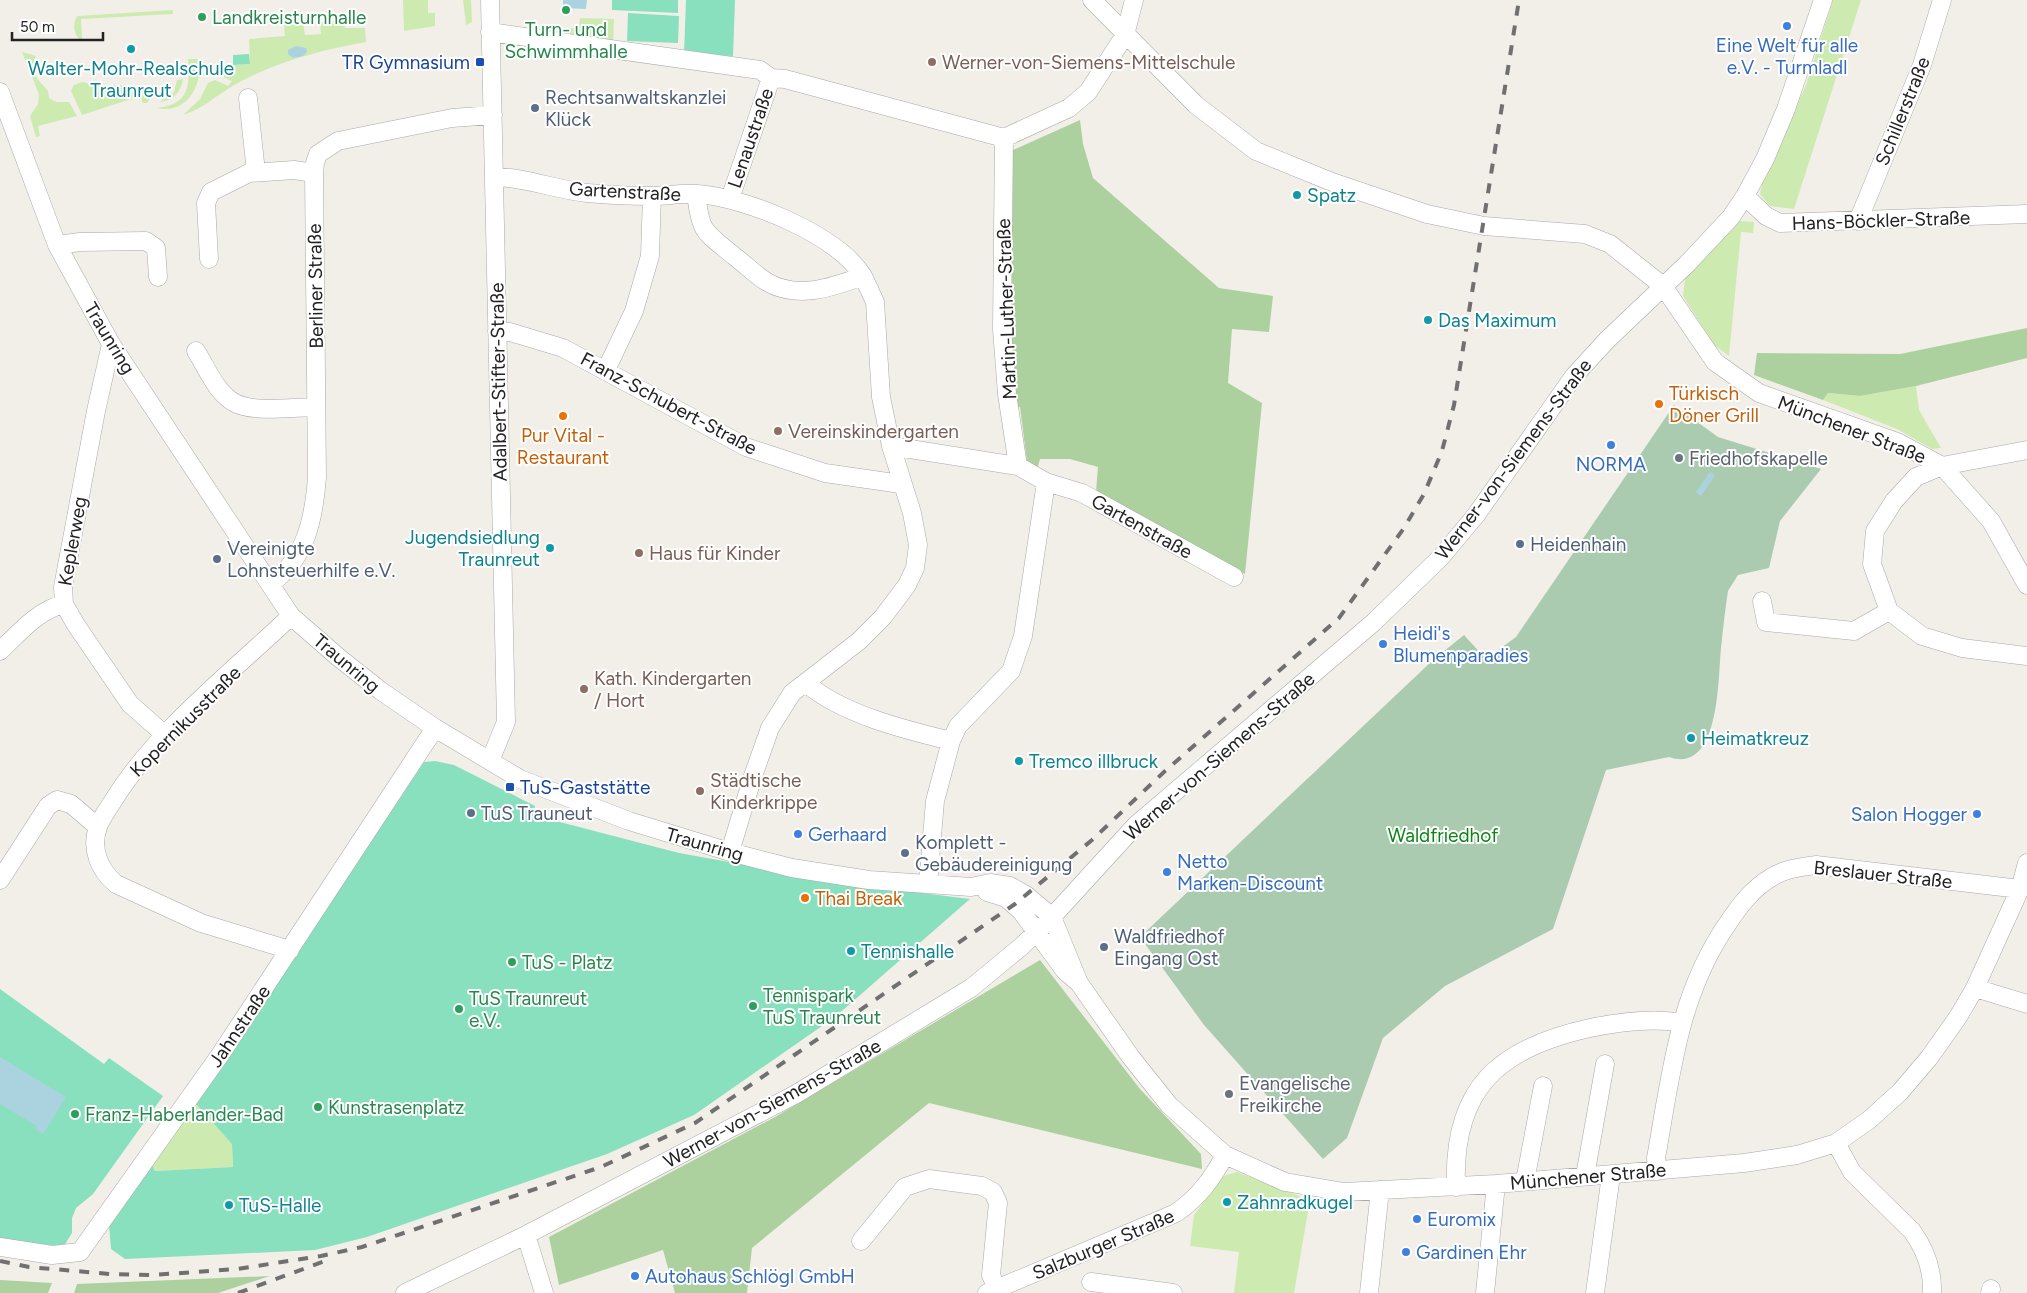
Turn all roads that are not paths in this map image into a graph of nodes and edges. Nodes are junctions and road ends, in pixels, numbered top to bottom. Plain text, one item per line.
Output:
1 (490, 0) edge
2 (1092, 0) edge
3 (1134, 0) edge
4 (1823, 0) edge
5 (1942, 0) edge
6 (490, 32) junction
7 (1125, 35) junction
8 (770, 78) junction
9 (0, 92) edge
10 (248, 98) dead end
11 (492, 115) junction
12 (1004, 138) junction
13 (256, 172) junction
14 (314, 174) junction
15 (494, 176) junction
16 (696, 194) junction
17 (652, 196) junction
18 (1745, 196) junction
19 (730, 199) junction
20 (2027, 214) edge
21 (1858, 221) junction
22 (57, 245) junction
23 (209, 259) dead end
24 (158, 276) dead end
25 (863, 276) junction
26 (1663, 286) junction
27 (497, 332) junction
28 (111, 344) junction
29 (196, 351) dead end
30 (606, 370) junction
31 (316, 407) junction
32 (891, 446) junction
33 (2027, 450) edge
34 (1018, 466) junction
35 (1942, 466) junction
36 (1046, 482) junction
37 (901, 484) junction
38 (1234, 577) dead end
39 (270, 584) junction
40 (2027, 585) edge
41 (1762, 601) dead end
42 (64, 604) junction
43 (1889, 611) junction
44 (291, 616) junction
45 (0, 633) edge
46 (19, 633) junction
47 (0, 651) edge
48 (2027, 656) edge
49 (806, 683) junction
50 (435, 728) junction
51 (165, 735) junction
52 (951, 741) junction
53 (490, 761) junction
54 (98, 827) junction
55 (730, 852) junction
56 (2027, 863) edge
57 (0, 880) edge
58 (928, 884) junction
59 (971, 887) junction
60 (2020, 889) junction
61 (1052, 917) junction
62 (1037, 932) junction
63 (290, 950) junction
64 (1078, 983) junction
65 (1975, 988) junction
66 (2027, 1004) edge
67 (1681, 1023) junction
68 (1605, 1064) dead end
69 (1543, 1086) dead end
70 (1836, 1143) junction
71 (1225, 1155) junction
72 (1657, 1170) junction
73 (1611, 1174) junction
74 (1585, 1176) junction
75 (1525, 1181) junction
76 (1496, 1184) junction
77 (1456, 1187) junction
78 (1380, 1190) junction
79 (526, 1235) junction
80 (861, 1241) dead end
81 (0, 1247) edge
82 (1084, 1254) junction
83 (1090, 1288) edge
84 (992, 1291) edge
85 (1137, 1291) edge
86 (405, 1293) edge
87 (544, 1293) edge
88 (1173, 1293) edge
89 (1369, 1293) edge
90 (1485, 1293) edge
91 (1595, 1293) edge
92 (1932, 1293) edge

1 - 6 street, Adalbert-Stifter-Straße
2 - 7 street, Münchener Straße
3 - 7 street
4 - 18 street, Werner-von-Siemens-Straße
5 - 21 street, Schillerstraße
6 - 8 street
6 - 11 street, Adalbert-Stifter-Straße
7 - 12 street
7 - 26 street, Münchener Straße
8 - 12 street
8 - 19 street, Lenaustraße
9 - 22 street, Traunring
10 - 13 street
11 - 14 street, Berliner Straße
11 - 15 street, Adalbert-Stifter-Straße
12 - 34 street, Martin-Luther-Straße
13 - 14 street
13 - 23 street
14 - 31 street, Berliner Straße
15 - 17 street, Gartenstraße
15 - 27 street, Adalbert-Stifter-Straße
16 - 17 street, Gartenstraße
16 - 19 street, Gartenstraße
16 - 25 street, Gartenstraße
17 - 30 street
18 - 21 street, Hans-Böckler-Straße
18 - 26 street, Werner-von-Siemens-Straße
19 - 25 street, Gartenstraße
20 - 21 street, Hans-Böckler-Straße
22 - 24 street
22 - 28 street, Traunring
25 - 32 street, Gartenstraße
26 - 35 street, Münchener Straße
26 - 61 street, Werner-von-Siemens-Straße
27 - 30 street, Franz-Schubert-Straße
27 - 53 street, Adalbert-Stifter-Straße
28 - 39 street, Traunring
28 - 42 street, Keplerweg
29 - 31 street
30 - 37 street, Franz-Schubert-Straße
31 - 39 street, Berliner Straße
32 - 34 street
32 - 37 street, Gartenstraße
33 - 35 street
34 - 36 street
35 - 40 street, Münchener Straße
35 - 43 street
36 - 38 street, Gartenstraße
36 - 52 street
37 - 49 street, Gartenstraße
39 - 44 street, Traunring
41 - 43 street
42 - 46 street
42 - 51 street, Keplerweg
43 - 48 street
44 - 50 street, Traunring
44 - 51 street, Kopernikusstraße
45 - 46 street
46 - 47 street
49 - 52 street
49 - 55 street, Gartenstraße
50 - 53 street, Traunring
50 - 63 street, Jahnstraße
51 - 54 street, Kopernikusstraße
52 - 58 street
53 - 55 street, Traunring
54 - 57 street
54 - 63 street, Kopernikusstraße
55 - 58 street, Traunring
56 - 60 street, Münchener Straße
58 - 59 street, Traunring
59 - 61 street, Traunring
59 - 62 street, Traunring
60 - 65 street, Münchener Straße
60 - 67 street, Breslauer Straße
61 - 62 street, Werner-von-Siemens-Straße
61 - 64 street, Münchener Straße
62 - 64 street, Münchener Straße
62 - 79 street, Werner-von-Siemens-Straße
63 - 81 street, Jahnstraße
64 - 71 street, Münchener Straße
65 - 66 street
65 - 70 street, Münchener Straße
67 - 72 street, Breslauer Straße
67 - 77 street
68 - 74 street
69 - 75 street
70 - 72 street, Münchener Straße
70 - 92 street
71 - 78 street, Münchener Straße
71 - 82 street, Salzburger Straße
72 - 73 street, Münchener Straße
73 - 74 street, Münchener Straße
73 - 91 street
74 - 75 street, Münchener Straße
75 - 76 street, Münchener Straße
76 - 77 street, Münchener Straße
76 - 90 street
77 - 78 street, Münchener Straße
78 - 89 street
79 - 86 street, Werner-von-Siemens-Straße
79 - 87 street
80 - 84 street
82 - 83 street
82 - 84 street, Salzburger Straße
83 - 85 street
85 - 88 street

